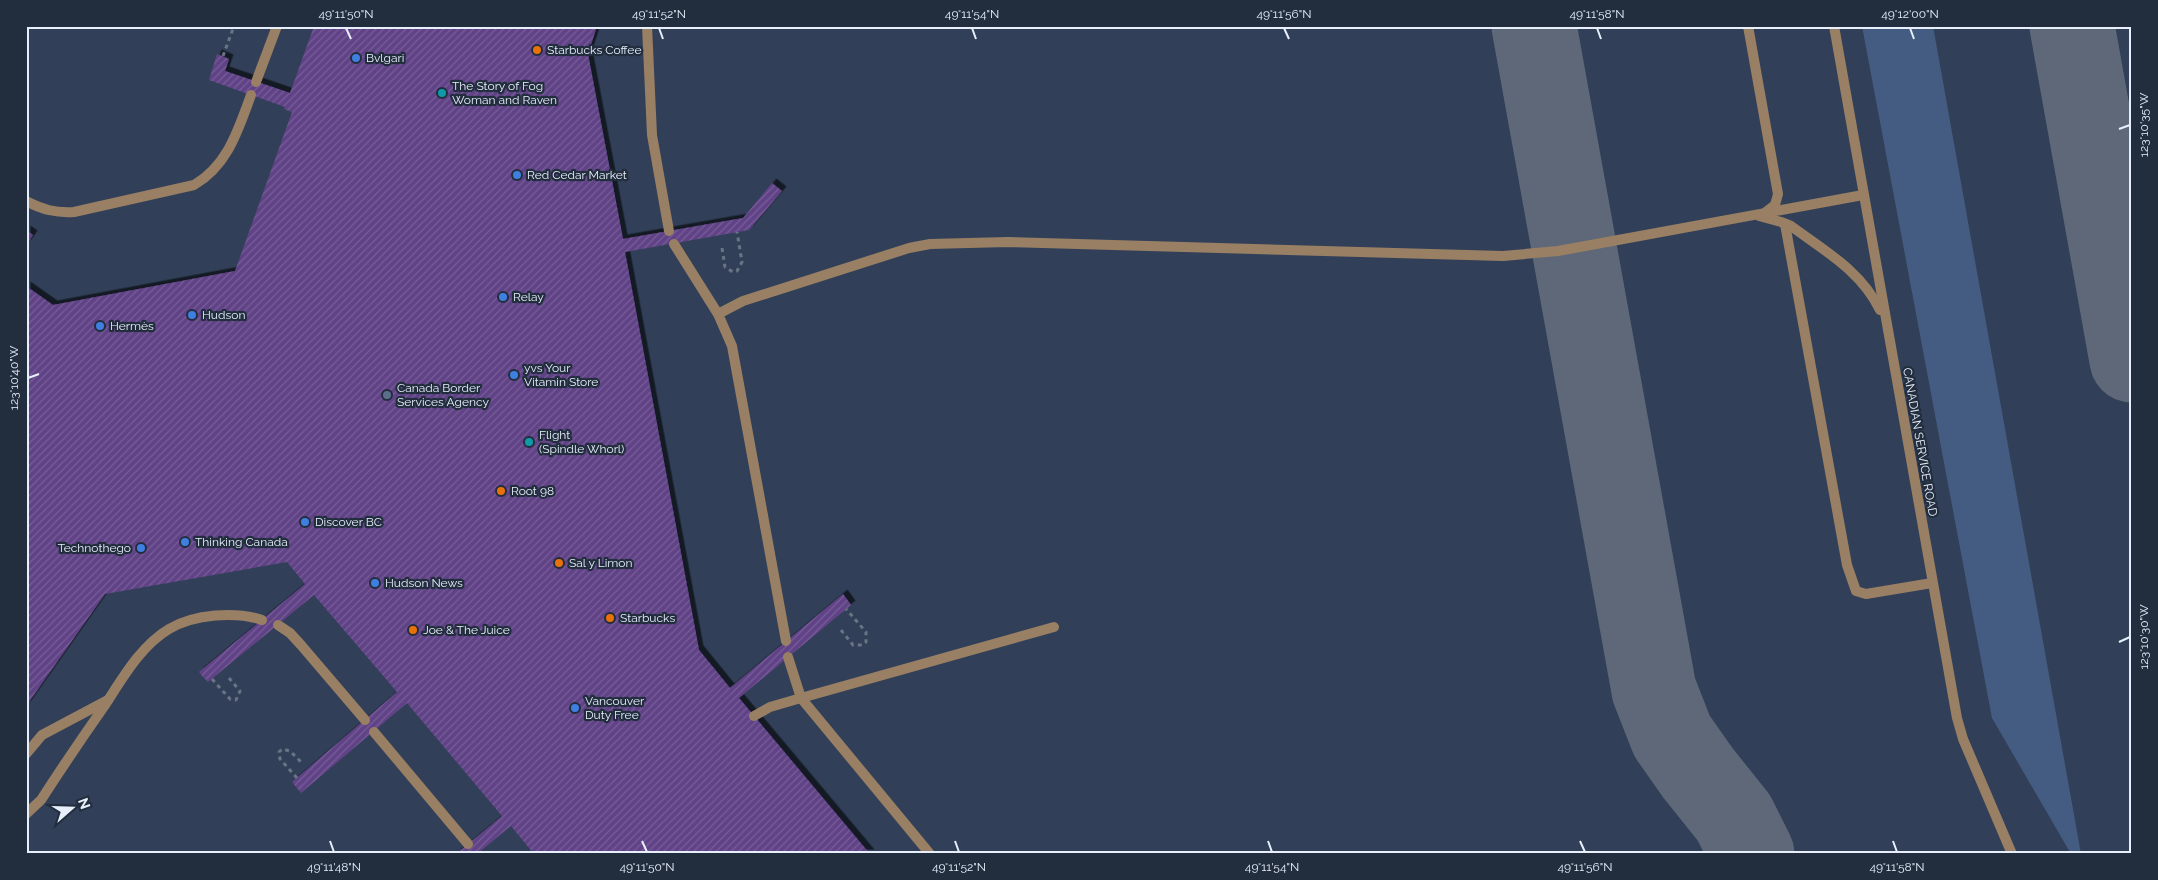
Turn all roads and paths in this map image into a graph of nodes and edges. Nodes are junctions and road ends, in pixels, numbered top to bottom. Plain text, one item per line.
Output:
1 (234, 26) edge
2 (278, 26) edge
3 (647, 26) edge
4 (1748, 26) edge
5 (1834, 26) edge
6 (223, 56) dead end
7 (256, 82) dead end
8 (251, 95) dead end
9 (1863, 195) junction
10 (26, 201) edge
11 (1764, 213) junction
12 (1748, 216) junction
13 (1785, 224) junction
14 (669, 231) dead end
15 (737, 232) dead end
16 (674, 244) dead end
17 (722, 248) dead end
18 (718, 314) junction
19 (1887, 329) junction
20 (1932, 583) junction
21 (846, 609) dead end
22 (262, 620) dead end
23 (278, 625) dead end
24 (1054, 627) dead end
25 (841, 630) dead end
26 (786, 641) dead end
27 (788, 658) dead end
28 (229, 678) dead end
29 (212, 679) dead end
30 (800, 698) junction
31 (108, 700) junction
32 (754, 716) dead end
33 (365, 720) dead end
34 (374, 732) dead end
35 (26, 754) edge
36 (301, 762) dead end
37 (297, 778) dead end
38 (41, 800) junction
39 (26, 814) edge
40 (26, 818) edge
41 (468, 844) dead end
42 (930, 854) edge
43 (2012, 854) edge

1 - 6 path
2 - 7 lane
3 - 14 lane
4 - 11 lane
5 - 9 lane, CANADIAN SERVICE ROAD
8 - 10 lane
9 - 11 lane
9 - 19 lane, CANADIAN SERVICE ROAD
11 - 12 lane
12 - 13 lane
12 - 18 lane
13 - 19 lane
13 - 20 lane
15 - 17 path
16 - 18 lane
18 - 26 lane
19 - 20 lane, CANADIAN SERVICE ROAD
20 - 43 lane, CANADIAN SERVICE ROAD
21 - 25 path
22 - 31 lane
23 - 33 lane
24 - 30 lane
27 - 30 lane
28 - 29 path
30 - 32 lane
30 - 42 lane
31 - 35 lane
31 - 38 lane
34 - 41 lane
36 - 37 path
38 - 39 lane
38 - 40 lane

